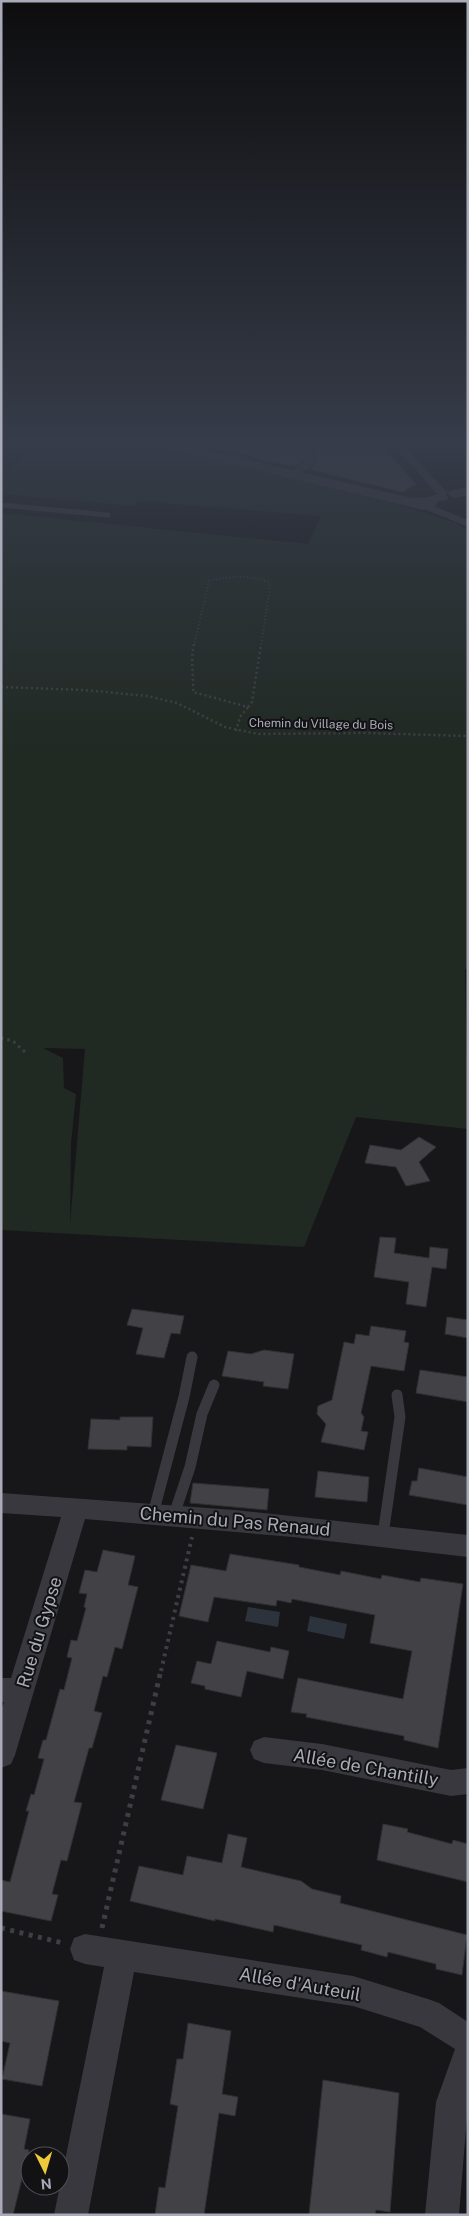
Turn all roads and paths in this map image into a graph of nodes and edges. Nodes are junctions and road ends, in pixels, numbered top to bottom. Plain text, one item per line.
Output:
1 (1, 687) edge
2 (248, 708) junction
3 (236, 731) junction
4 (468, 736) edge
5 (1, 1038) edge
6 (24, 1052) dead end
7 (192, 1357) dead end
8 (214, 1385) dead end
9 (397, 1395) dead end
10 (1, 1503) edge
11 (76, 1508) junction
12 (175, 1515) junction
13 (383, 1535) junction
14 (468, 1546) edge
15 (11, 1691) edge
16 (264, 1750) dead end
17 (1, 1755) edge
18 (468, 1781) edge
19 (1, 1928) edge
20 (101, 1951) junction
21 (468, 2040) edge
22 (468, 2054) edge
23 (71, 2215) edge
24 (442, 2215) edge

1 - 3 path, Chemin du Village du Bois
2 - 2 path
2 - 3 path
3 - 4 path, Chemin du Village du Bois
5 - 6 path
7 - 12 lane
8 - 12 lane
9 - 13 lane
10 - 11 street, Chemin du Pas Renaud
11 - 12 street, Chemin du Pas Renaud
11 - 15 street, Rue du Gypse
12 - 13 street, Chemin du Pas Renaud
12 - 20 path
13 - 14 street, Chemin du Pas Renaud
15 - 17 street, Rue du Gypse
16 - 18 street, Allée de Chantilly
19 - 20 path
20 - 21 street, Allée d'Auteuil
20 - 23 street
22 - 24 street

